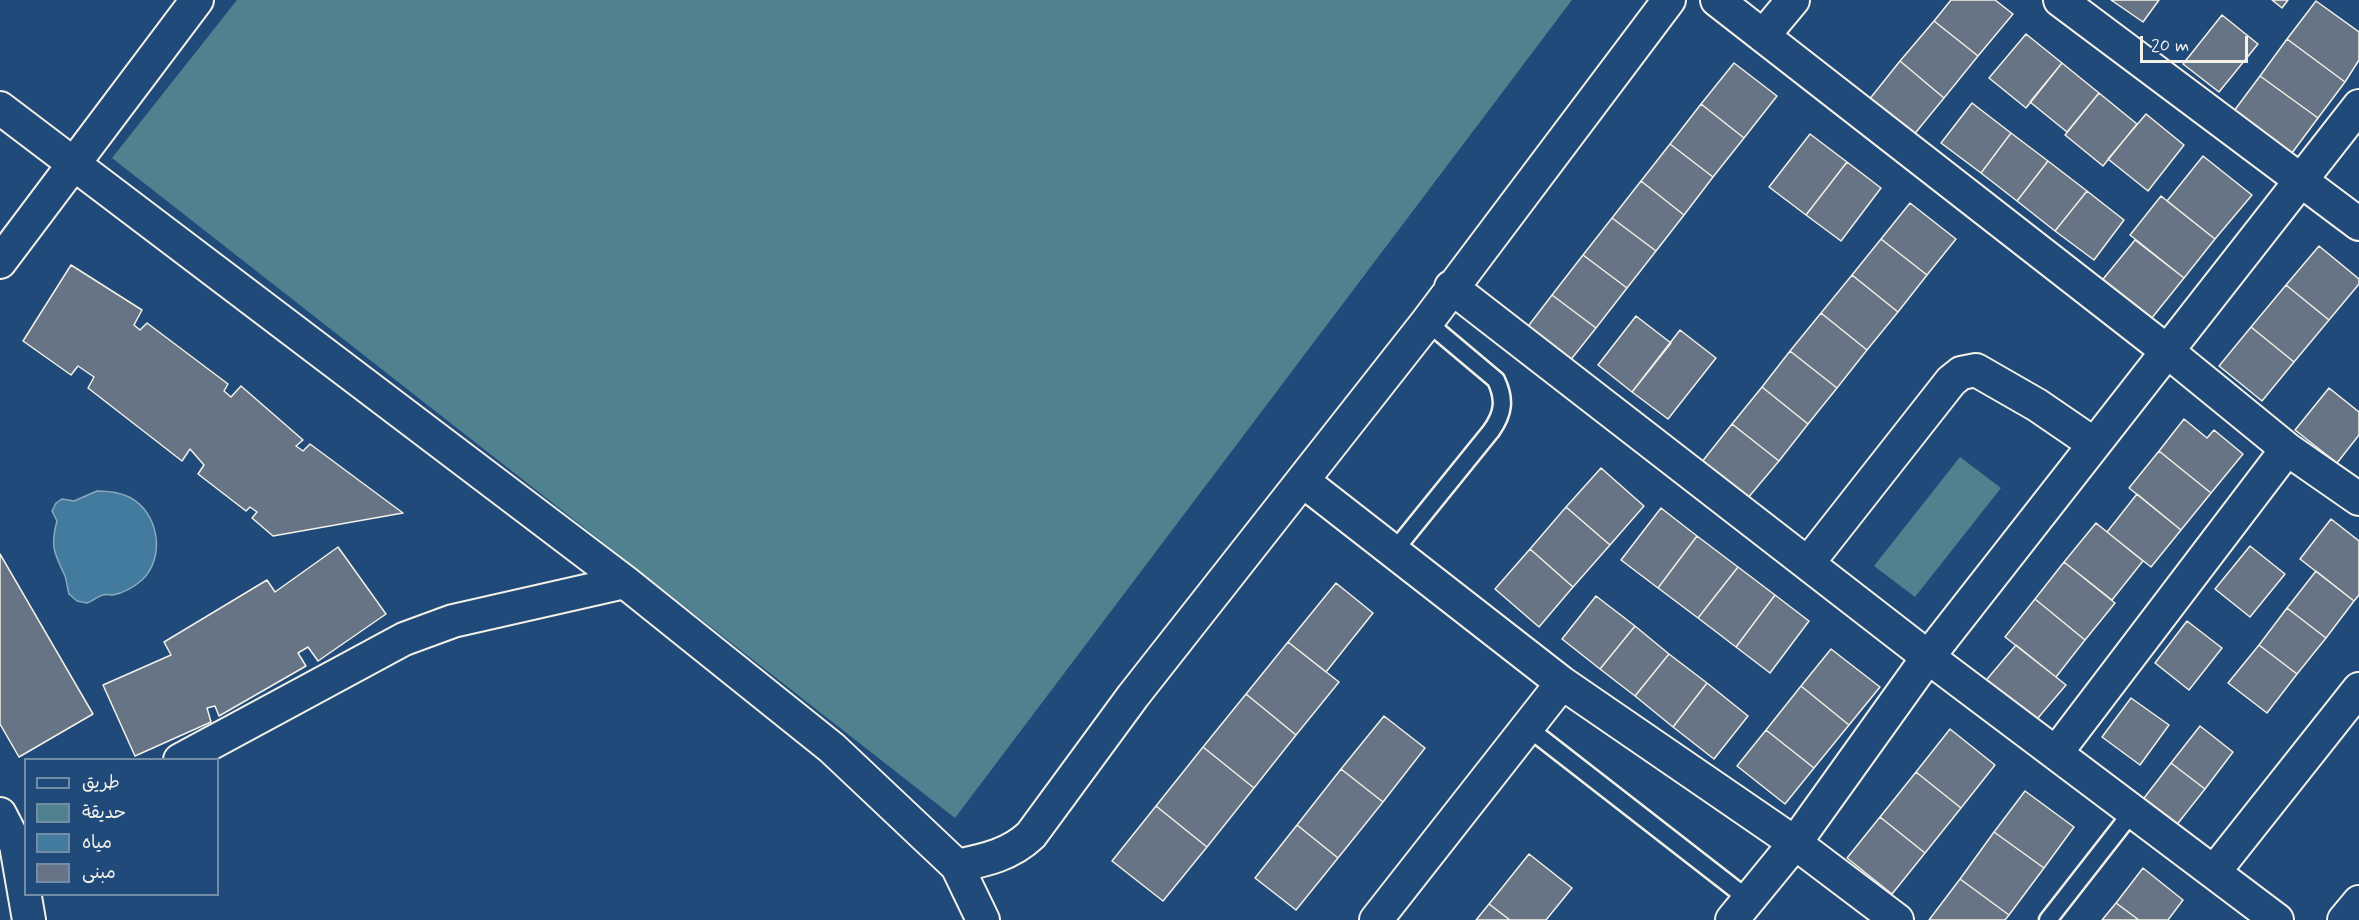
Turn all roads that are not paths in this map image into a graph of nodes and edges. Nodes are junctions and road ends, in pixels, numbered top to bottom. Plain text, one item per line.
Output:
1 (197, 0) edge
2 (1669, 0) edge
3 (1717, 0) edge
4 (1793, 0) edge
5 (2060, 0) edge
6 (1763, 36) junction
7 (2359, 106) edge
8 (0, 108) edge
9 (74, 166) junction
10 (2300, 182) junction
11 (2359, 224) edge
12 (0, 262) edge
13 (1451, 288) junction
14 (1427, 322) junction
15 (2167, 351) junction
16 (2094, 444) junction
17 (2287, 450) junction
18 (1303, 481) junction
19 (2359, 498) edge
20 (1394, 551) junction
21 (1808, 563) junction
22 (625, 582) junction
23 (1928, 657) junction
24 (1562, 683) junction
25 (2359, 689) edge
26 (1527, 727) junction
27 (2056, 753) junction
28 (182, 758) edge
29 (2133, 811) junction
30 (0, 814) edge
31 (1795, 843) junction
32 (14, 846) edge
33 (957, 866) junction
34 (2214, 872) junction
35 (24, 895) edge
36 (24, 896) edge
37 (2359, 902) edge
38 (1740, 909) edge
39 (29, 920) edge
40 (983, 920) edge
41 (1376, 920) edge
42 (1897, 920) edge
43 (2048, 920) edge
44 (2277, 920) edge
45 (2343, 920) edge

1 - 9 street
2 - 13 street
3 - 6 street
4 - 6 street
5 - 10 street
6 - 15 street
7 - 10 street
8 - 9 street
9 - 12 street
9 - 22 street
10 - 11 street
10 - 15 street
13 - 14 street
13 - 21 street
14 - 18 street
14 - 20 lane
15 - 16 street
15 - 17 street
16 - 21 street
16 - 23 street
17 - 19 street
17 - 27 street
18 - 20 street
18 - 33 street
20 - 24 street
21 - 23 street
22 - 28 street
22 - 33 street
23 - 27 street
23 - 31 street
24 - 26 street
24 - 31 street
25 - 34 street
26 - 38 lane
26 - 41 street
27 - 29 street
29 - 34 street
29 - 43 lane
30 - 32 street
31 - 38 street
31 - 42 street
32 - 35 street
33 - 40 street
34 - 44 street
36 - 39 street
37 - 45 street

